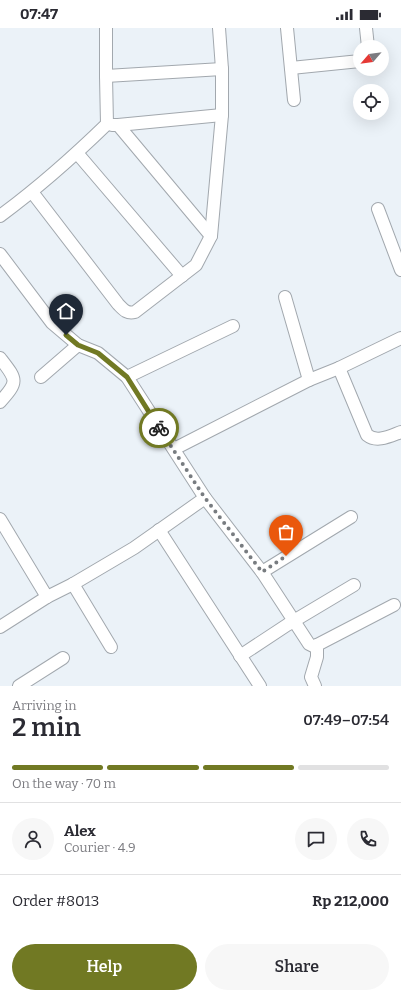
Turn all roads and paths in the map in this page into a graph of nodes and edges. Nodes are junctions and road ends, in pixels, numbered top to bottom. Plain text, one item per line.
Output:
1 (106, 28) edge
2 (220, 28) edge
3 (287, 28) edge
4 (366, 28) edge
5 (367, 40) edge
6 (353, 62) edge
7 (291, 68) junction
8 (222, 69) junction
9 (106, 76) junction
10 (294, 100) dead end
11 (222, 115) junction
12 (113, 125) junction
13 (77, 153) junction
14 (32, 192) junction
15 (378, 209) dead end
16 (0, 216) edge
17 (211, 236) junction
18 (0, 254) edge
19 (401, 270) edge
20 (182, 276) junction
21 (285, 297) dead end
22 (233, 326) dead end
23 (401, 338) edge
24 (78, 345) junction
25 (0, 358) edge
26 (339, 368) junction
27 (41, 377) dead end
28 (127, 377) junction
29 (309, 380) junction
30 (0, 402) edge
31 (401, 432) edge
32 (174, 449) junction
33 (205, 498) junction
34 (351, 517) dead end
35 (0, 519) edge
36 (159, 530) junction
37 (262, 572) junction
38 (73, 584) junction
39 (354, 585) dead end
40 (47, 598) junction
41 (394, 605) dead end
42 (294, 621) junction
43 (0, 627) edge
44 (317, 646) junction
45 (111, 647) dead end
46 (240, 656) junction
47 (63, 658) dead end
48 (19, 686) edge
49 (260, 686) edge
50 (315, 686) edge

1 - 9 street
2 - 8 street
3 - 7 street
4 - 5 street
6 - 7 street
7 - 10 street
8 - 9 street
8 - 11 street
9 - 12 street
11 - 12 street
11 - 17 street
12 - 13 street
12 - 17 street
13 - 14 street
13 - 20 street
14 - 16 street
14 - 20 street
15 - 19 street
17 - 20 street
18 - 24 street
21 - 29 street
22 - 28 street
23 - 26 street
24 - 27 street
24 - 28 street
25 - 30 street
26 - 29 street
26 - 31 street
28 - 32 street
29 - 32 street
32 - 33 street
33 - 36 street
33 - 37 street
34 - 37 street
35 - 40 street
36 - 38 street
36 - 46 street
37 - 42 street
38 - 40 street
38 - 45 street
39 - 42 street
40 - 43 street
41 - 44 street
42 - 44 street
42 - 46 street
44 - 50 street
46 - 49 street
47 - 48 street

